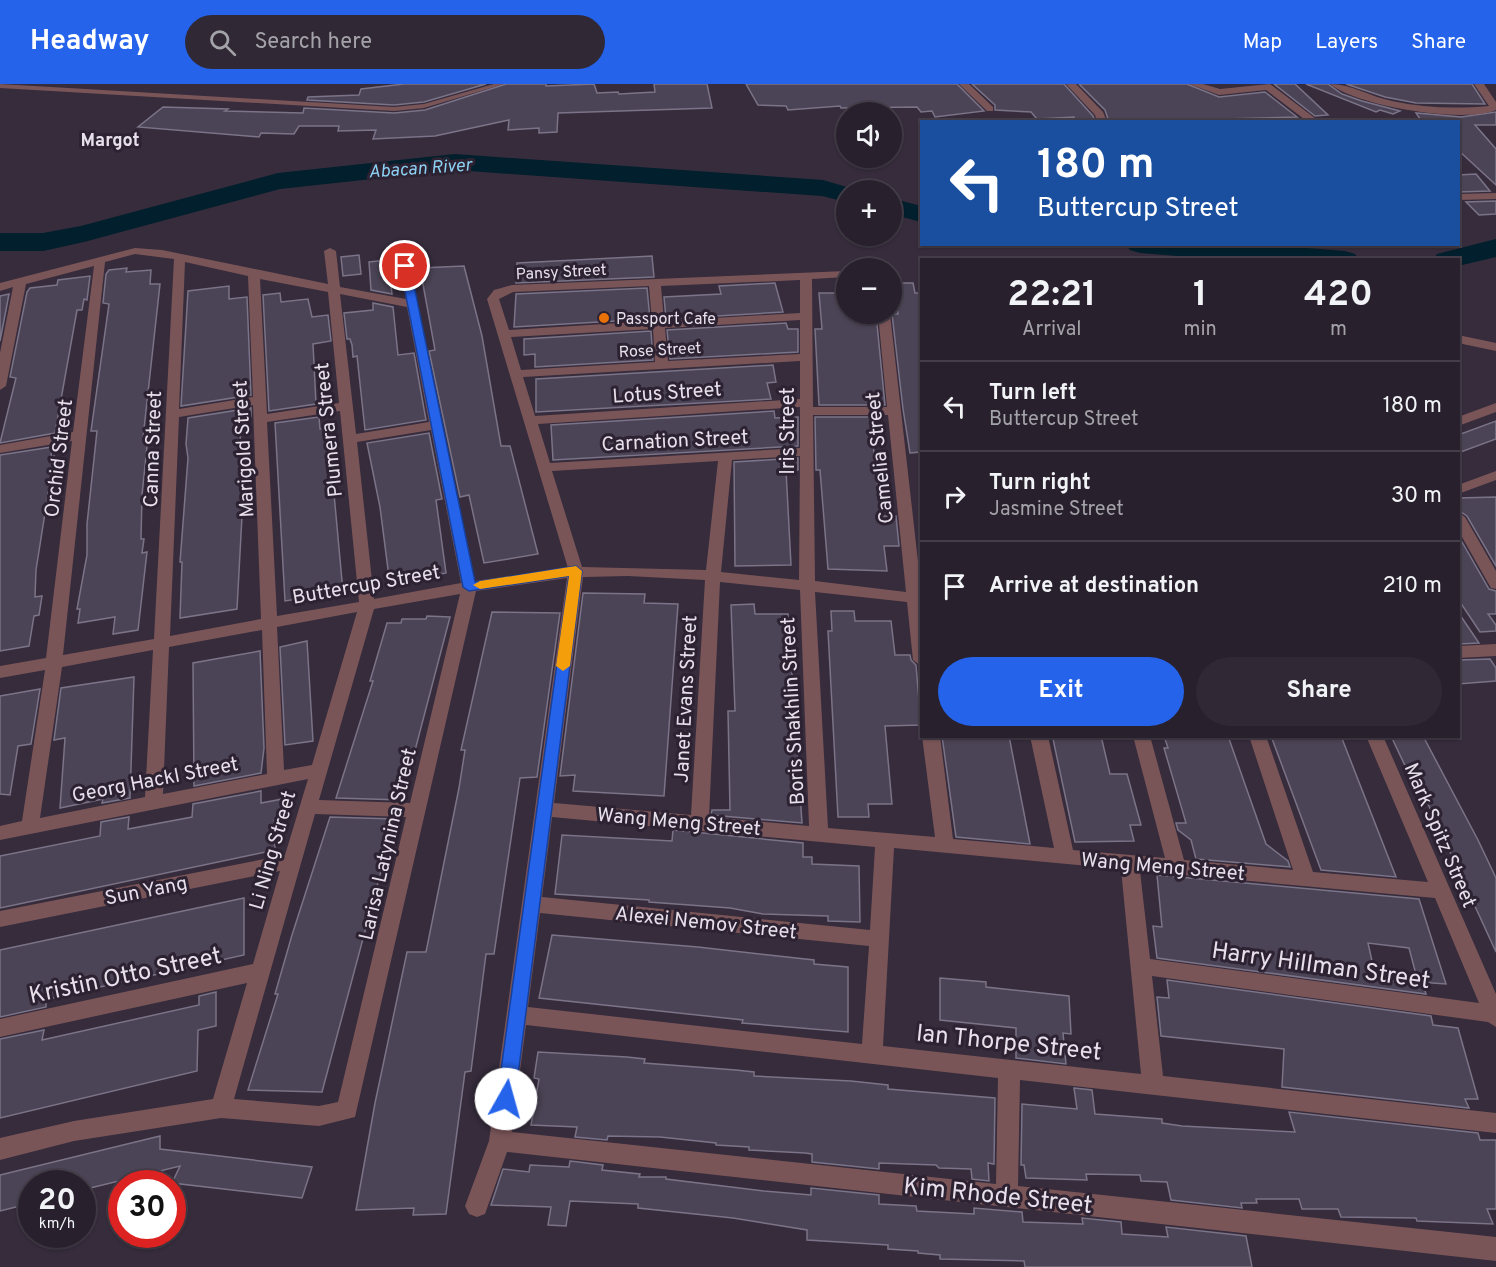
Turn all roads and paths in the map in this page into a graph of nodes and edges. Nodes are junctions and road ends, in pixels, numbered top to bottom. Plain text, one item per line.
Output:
1 (501, 84) edge
2 (964, 84) edge
3 (1071, 84) edge
4 (1194, 84) edge
5 (1335, 84) edge
6 (1479, 84) edge
7 (1265, 85) edge
8 (0, 86) edge
9 (1405, 108) junction
10 (990, 110) dead end
11 (1102, 120) edge
12 (1312, 120) edge
13 (1406, 120) edge
14 (1496, 196) edge
15 (1460, 197) edge
16 (330, 251) dead end
17 (180, 257) junction
18 (100, 259) junction
19 (405, 266) dead end
20 (254, 274) junction
21 (836, 275) edge
22 (806, 277) junction
23 (20, 282) junction
24 (655, 282) junction
25 (0, 287) edge
26 (332, 287) junction
27 (412, 304) junction
28 (806, 316) junction
29 (658, 324) junction
30 (885, 324) edge
31 (503, 334) junction
32 (1460, 339) edge
33 (1496, 347) edge
34 (806, 357) junction
35 (662, 366) junction
36 (516, 374) junction
37 (0, 386) edge
38 (1496, 397) edge
39 (259, 400) junction
40 (345, 406) junction
41 (806, 407) junction
42 (1496, 407) edge
43 (1460, 410) edge
44 (894, 411) junction
45 (173, 414) junction
46 (260, 419) junction
47 (531, 420) junction
48 (1460, 421) edge
49 (437, 425) junction
50 (81, 435) junction
51 (348, 439) junction
52 (0, 449) edge
53 (806, 452) junction
54 (725, 457) junction
55 (546, 467) junction
56 (1496, 475) edge
57 (1460, 489) edge
58 (1460, 521) edge
59 (576, 571) junction
60 (713, 577) junction
61 (1496, 584) edge
62 (807, 585) junction
63 (469, 587) junction
64 (917, 598) edge
65 (367, 605) junction
66 (271, 623) junction
67 (164, 642) junction
68 (920, 644) edge
69 (1496, 650) edge
70 (1460, 652) edge
71 (54, 662) junction
72 (0, 672) edge
73 (931, 738) edge
74 (1039, 738) edge
75 (1143, 738) edge
76 (1258, 738) edge
77 (1375, 738) edge
78 (320, 770) junction
79 (276, 778) junction
80 (154, 802) junction
81 (309, 807) junction
82 (544, 809) junction
83 (417, 810) junction
84 (700, 823) junction
85 (30, 827) junction
86 (0, 833) edge
87 (819, 834) junction
88 (885, 841) junction
89 (945, 846) junction
90 (1065, 856) junction
91 (293, 861) junction
92 (1130, 863) junction
93 (1178, 867) junction
94 (1306, 879) junction
95 (1441, 891) junction
96 (532, 904) junction
97 (0, 919) edge
98 (879, 939) junction
99 (1141, 966) junction
100 (261, 971) junction
101 (517, 1015) junction
102 (1495, 1016) edge
103 (0, 1028) edge
104 (872, 1054) junction
105 (1010, 1069) junction
106 (1153, 1083) junction
107 (220, 1108) junction
108 (1496, 1123) edge
109 (500, 1141) junction
110 (0, 1149) edge
111 (1007, 1196) junction
112 (477, 1206) dead end
113 (1496, 1249) edge

1 - 8 lane
2 - 10 street
3 - 11 street
4 - 7 street
5 - 9 street
6 - 9 street
7 - 12 street
9 - 13 street
14 - 15 street
16 - 26 street, Plumera Street
17 - 18 street
17 - 20 street
17 - 45 street, Canna Street
18 - 23 street
18 - 50 street, Orchid Street
19 - 27 street
20 - 26 street
20 - 39 street, Marigold Street
21 - 22 street, Pansy Street
22 - 24 street, Pansy Street
22 - 28 street, Iris Street
23 - 25 street
23 - 37 street
24 - 29 street
24 - 31 street, Pansy Street
26 - 27 street
26 - 40 street, Plumera Street
27 - 49 street
28 - 29 street
28 - 34 street, Iris Street
29 - 31 street
29 - 35 street
30 - 44 street, Camelia Street
31 - 36 street, Pansy Street
32 - 33 street
34 - 35 street, Rose Street
34 - 41 street, Iris Street
35 - 36 street, Rose Street
36 - 47 street, Pansy Street
38 - 43 street
39 - 45 street
39 - 46 street, Marigold Street
40 - 46 street
40 - 51 street, Plumera Street
41 - 44 street, Lotus Street
41 - 47 street, Lotus Street
41 - 53 street, Iris Street
42 - 48 street
44 - 64 street, Camelia Street
45 - 67 street, Canna Street
46 - 66 street, Marigold Street
47 - 55 street, Pansy Street
49 - 51 street
49 - 63 street
50 - 52 street
50 - 71 street, Orchid Street
51 - 65 street, Plumera Street
53 - 54 street, Carnation Street
53 - 62 street, Iris Street
54 - 55 street, Carnation Street
54 - 60 street, Janet Evans Street
55 - 59 street, Pansy Street
56 - 57 street
58 - 61 street
59 - 60 street, Buttercup Street
59 - 63 street, Buttercup Street
59 - 82 street
60 - 62 street, Buttercup Street
60 - 84 street, Janet Evans Street
62 - 64 street, Buttercup Street
62 - 87 street, Boris Shakhlin Street
63 - 65 street, Buttercup Street
63 - 83 street, Larisa Latynina Street
64 - 68 street, Camelia Street
65 - 66 street, Buttercup Street
65 - 78 street, Li Ning Street
66 - 67 street, Buttercup Street
66 - 79 street, Marigold Street
67 - 71 street, Buttercup Street
67 - 80 street, Canna Street
69 - 70 street
71 - 72 street, Buttercup Street
71 - 85 street, Orchid Street
73 - 89 street
74 - 90 street
75 - 93 street
76 - 94 street
77 - 95 street, Mark Spitz Street
78 - 79 street, Georg Hackl Street
78 - 81 street, Li Ning Street
79 - 80 street, Georg Hackl Street
80 - 85 street, Georg Hackl Street
81 - 83 street
81 - 91 street, Li Ning Street
82 - 84 street, Wang Meng Street
82 - 96 street
83 - 107 street, Larisa Latynina Street
84 - 87 street, Wang Meng Street
85 - 86 street, Georg Hackl Street
87 - 88 street, Wang Meng Street
88 - 89 street, Wang Meng Street
88 - 98 street
89 - 90 street, Wang Meng Street
90 - 92 street, Wang Meng Street
91 - 97 street, Sun Yang
91 - 100 street, Li Ning Street
92 - 93 street, Wang Meng Street
92 - 99 street
93 - 94 street, Wang Meng Street
94 - 95 street, Wang Meng Street
95 - 102 street, Mark Spitz Street
96 - 98 street, Alexei Nemov Street
96 - 101 street
98 - 104 street
99 - 102 street, Harry Hillman Street
99 - 106 street
100 - 103 street, Kristin Otto Street
100 - 107 street, Li Ning Street
101 - 104 street, Ian Thorpe Street
101 - 109 street
104 - 105 street, Ian Thorpe Street
105 - 106 street, Ian Thorpe Street
105 - 111 street
106 - 108 street, Ian Thorpe Street
107 - 110 street
109 - 111 street, Kim Rhode Street
109 - 112 street
111 - 113 street, Kim Rhode Street

